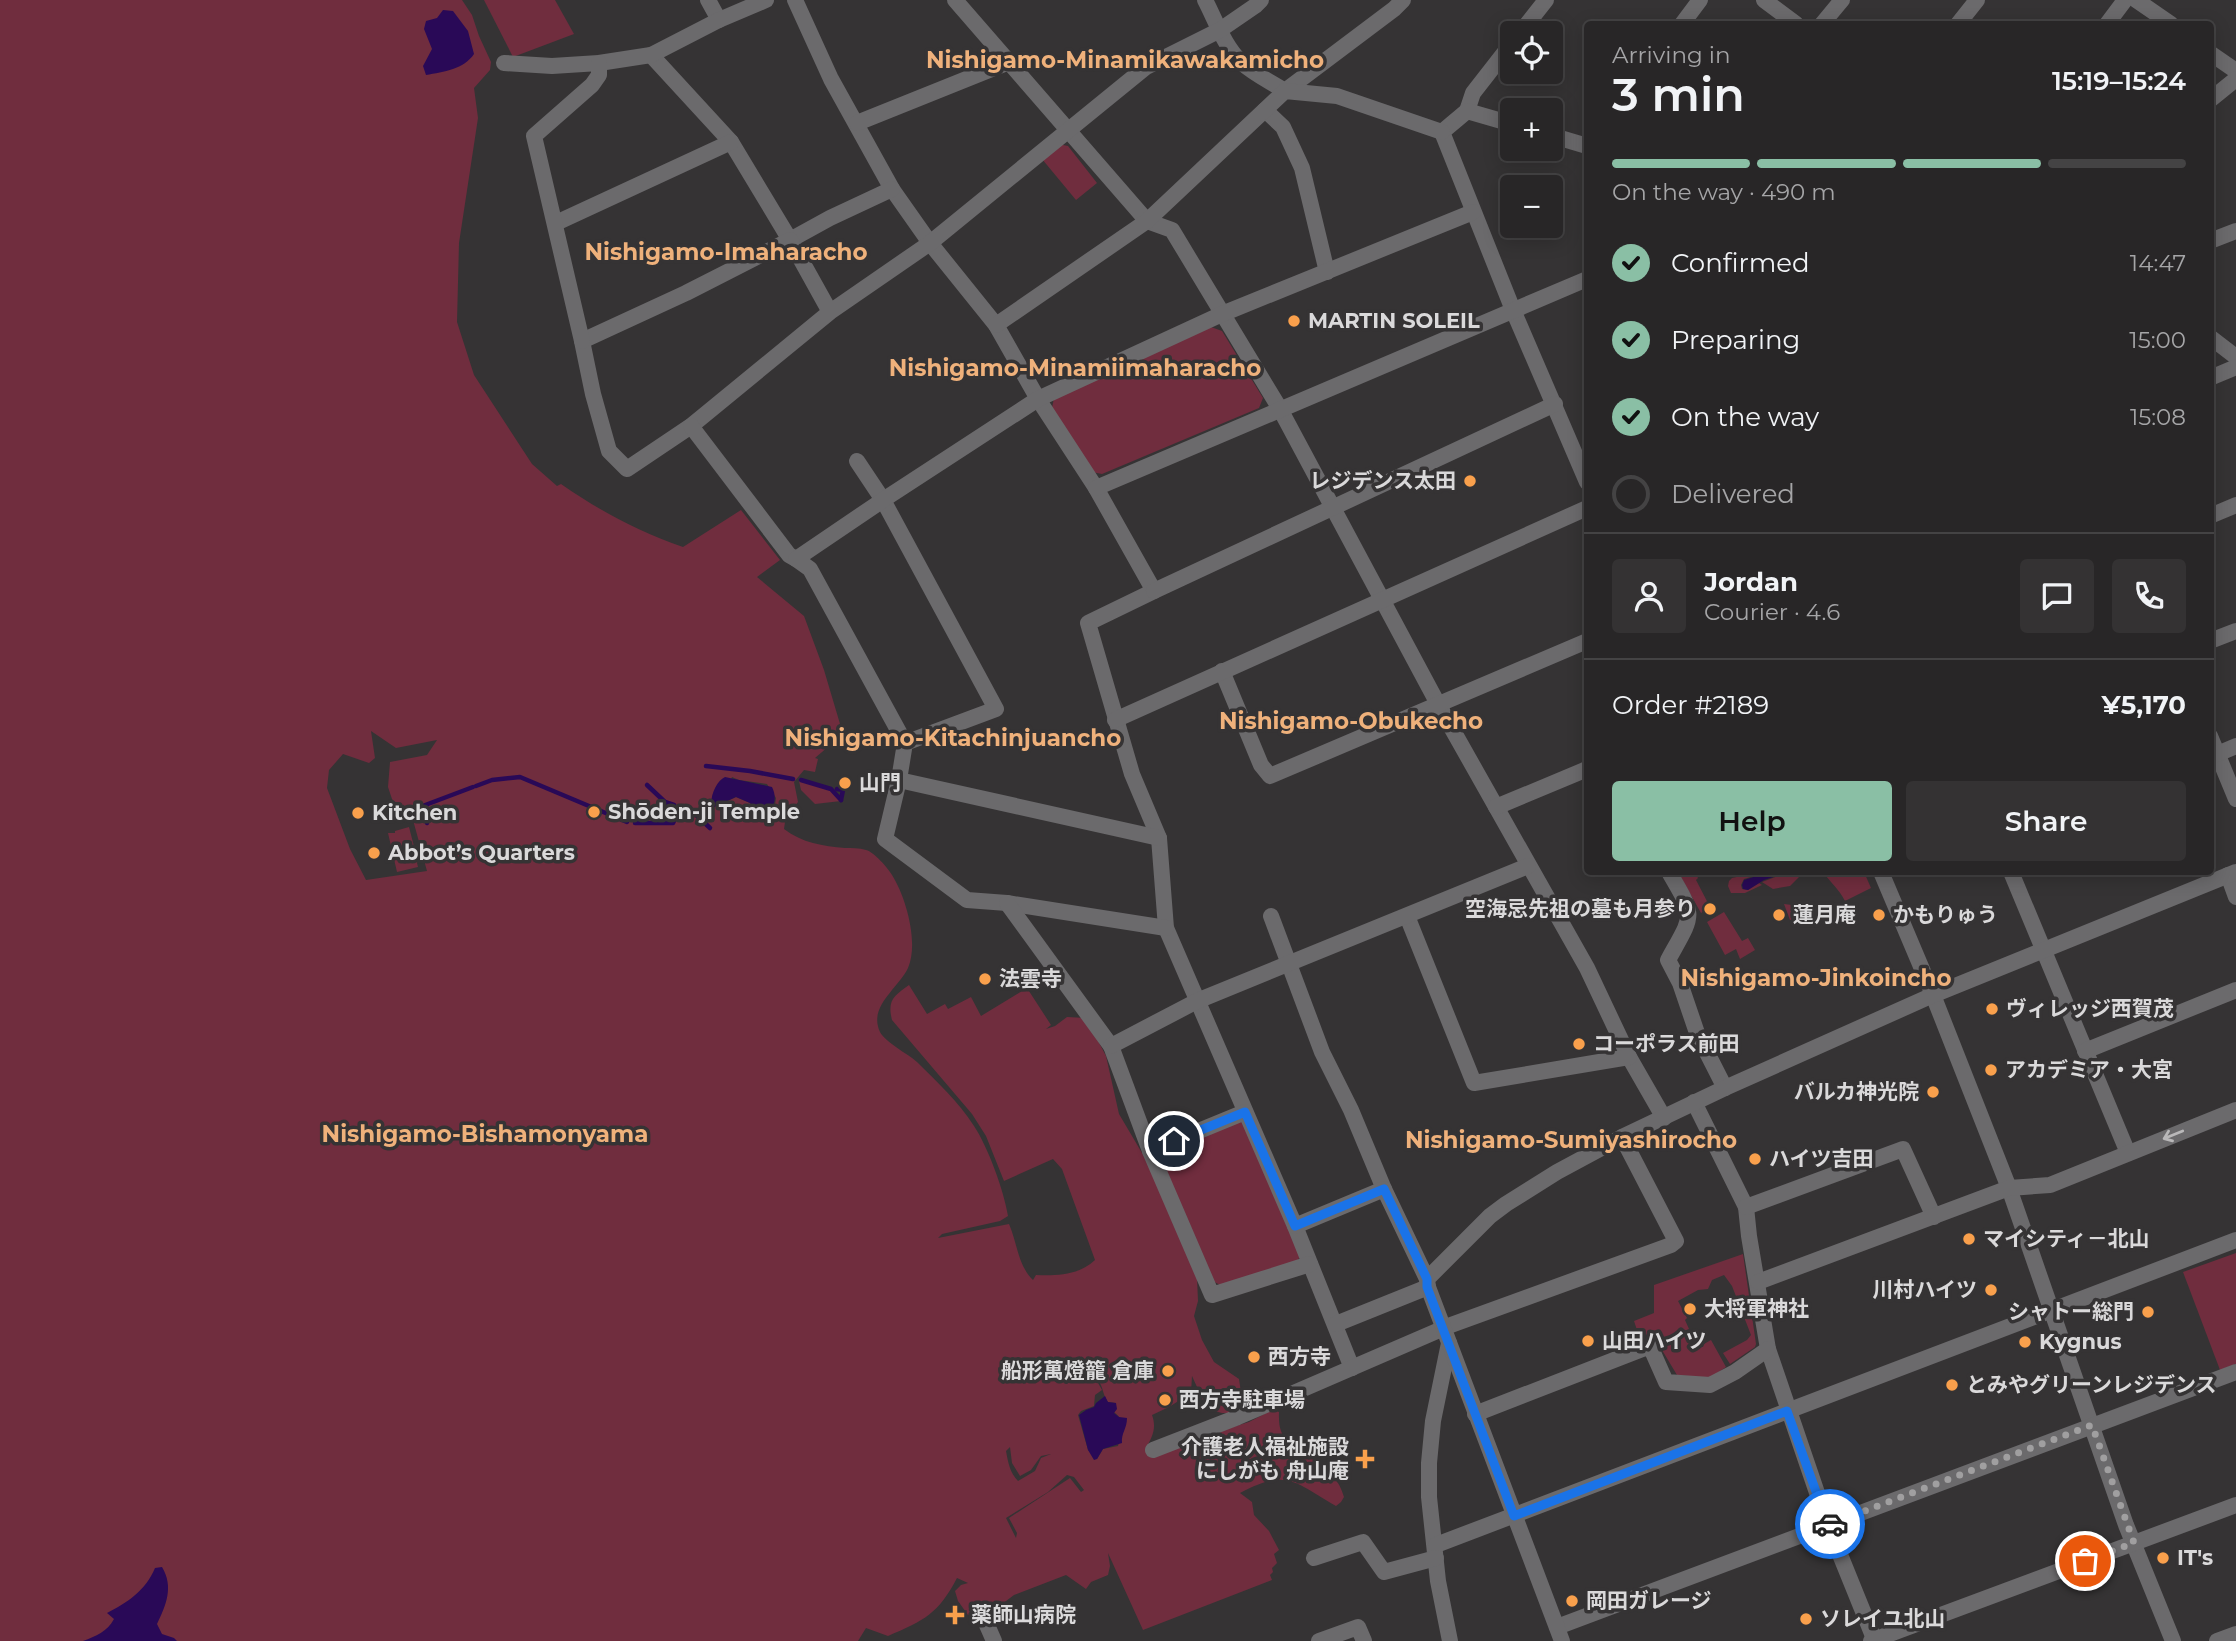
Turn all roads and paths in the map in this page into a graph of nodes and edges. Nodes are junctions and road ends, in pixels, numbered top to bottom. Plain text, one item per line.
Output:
1 (708, 0) edge
2 (766, 0) edge
3 (795, 0) edge
4 (955, 0) edge
5 (1205, 0) edge
6 (1261, 0) edge
7 (1403, 0) edge
8 (1546, 0) edge
9 (1700, 0) edge
10 (1764, 0) edge
11 (1842, 0) edge
12 (1977, 0) edge
13 (2125, 0) edge
14 (2136, 0) edge
15 (719, 20) junction
16 (1529, 21) edge
17 (1684, 21) edge
18 (1792, 21) edge
19 (1824, 21) edge
20 (1960, 21) edge
21 (2109, 21) edge
22 (2167, 21) edge
23 (1220, 30) junction
24 (651, 55) junction
25 (2214, 56) edge
26 (1500, 58) edge
27 (1009, 62) junction
28 (504, 63) dead end
29 (599, 63) junction
30 (2236, 71) edge
31 (2236, 79) edge
32 (1285, 91) junction
33 (2214, 97) edge
34 (1265, 110) junction
35 (1467, 111) junction
36 (1500, 121) edge
37 (857, 123) junction
38 (1067, 130) junction
39 (1442, 132) junction
40 (1563, 139) edge
41 (731, 142) junction
42 (1584, 145) edge
43 (892, 189) junction
44 (1473, 212) junction
45 (1147, 221) junction
46 (556, 223) junction
47 (2236, 231) edge
48 (790, 240) junction
49 (2214, 240) edge
50 (930, 243) junction
51 (1327, 272) junction
52 (1584, 280) edge
53 (1513, 310) junction
54 (830, 313) junction
55 (1222, 314) junction
56 (996, 325) junction
57 (2214, 340) edge
58 (582, 341) junction
59 (2236, 357) edge
60 (2236, 367) edge
61 (2214, 376) edge
62 (1038, 399) junction
63 (1555, 404) junction
64 (1280, 410) junction
65 (691, 426) junction
66 (857, 461) dead end
67 (1584, 475) edge
68 (1096, 488) junction
69 (883, 500) junction
70 (2236, 505) edge
71 (1331, 508) junction
72 (1584, 509) edge
73 (2214, 514) edge
74 (796, 559) junction
75 (1154, 591) junction
76 (1381, 601) junction
77 (2236, 631) edge
78 (2214, 639) edge
79 (1584, 642) edge
80 (1222, 671) junction
81 (1438, 704) junction
82 (1115, 720) junction
83 (905, 743) junction
84 (2236, 746) edge
85 (2214, 756) edge
86 (1584, 770) edge
87 (899, 780) junction
88 (2236, 799) edge
89 (1496, 807) junction
90 (1159, 838) junction
91 (1528, 866) junction
92 (2232, 874) edge
93 (1671, 875) edge
94 (1882, 875) edge
95 (2012, 875) edge
96 (2236, 897) edge
97 (1007, 903) junction
98 (1271, 916) dead end
99 (1407, 916) junction
100 (1166, 928) junction
101 (2045, 950) junction
102 (1289, 964) junction
103 (2236, 990) edge
104 (1933, 995) junction
105 (1198, 1001) junction
106 (1111, 1046) junction
107 (2085, 1051) junction
108 (1629, 1057) junction
109 (1725, 1088) junction
110 (1694, 1102) junction
111 (2236, 1110) edge
112 (1245, 1112) junction
113 (1664, 1118) junction
114 (1622, 1137) junction
115 (1150, 1151) junction
116 (2128, 1153) junction
117 (2009, 1188) junction
118 (1384, 1189) junction
119 (1746, 1207) junction
120 (1934, 1217) junction
121 (1295, 1226) junction
122 (2236, 1240) edge
123 (1310, 1264) junction
124 (1758, 1282) junction
125 (1427, 1283) junction
126 (2051, 1311) junction
127 (1336, 1324) junction
128 (1446, 1336) junction
129 (1768, 1349) junction
130 (1352, 1368) junction
131 (2236, 1372) edge
132 (1787, 1411) junction
133 (1475, 1414) junction
134 (2092, 1425) junction
135 (1153, 1450) dead end
136 (2236, 1505) edge
137 (1514, 1516) junction
138 (1828, 1525) junction
139 (2134, 1543) junction
140 (1436, 1552) junction
141 (1314, 1558) dead end
142 (987, 1625) dead end
143 (1559, 1634) edge
144 (2236, 1634) edge
145 (994, 1641) edge
146 (1319, 1641) edge
147 (1364, 1641) edge
148 (1450, 1641) edge
149 (1874, 1641) edge
150 (2173, 1641) edge
151 (2217, 1641) edge

1 - 15 street
2 - 15 street
3 - 37 street
4 - 27 street
5 - 23 street
6 - 23 street
7 - 32 street
8 - 16 street
9 - 17 street
10 - 18 street
11 - 19 street
12 - 20 street
13 - 21 street
14 - 22 street
15 - 24 street
23 - 32 street
23 - 38 street
24 - 29 street
24 - 41 street
25 - 30 street
26 - 35 street
27 - 37 street
27 - 38 street
28 - 29 street
29 - 46 street
31 - 33 street
32 - 34 street
32 - 39 street
34 - 45 street
34 - 51 street
35 - 36 street
35 - 39 street
37 - 43 street
38 - 45 street
38 - 50 street
39 - 44 street
40 - 42 street
41 - 46 street
41 - 48 street
43 - 48 street
43 - 50 street
44 - 51 street
44 - 53 street
45 - 55 street
45 - 56 street
46 - 58 street
47 - 49 street
48 - 54 street
48 - 58 street
50 - 54 street
50 - 56 street
51 - 55 street
52 - 53 street
53 - 63 street
53 - 64 street
54 - 65 street
55 - 62 street
55 - 64 street
56 - 62 street
57 - 59 street
58 - 65 street
60 - 61 street
62 - 68 street
62 - 69 street
63 - 67 street
63 - 71 street
64 - 68 street
64 - 71 street
65 - 74 street
66 - 69 street
68 - 75 street
69 - 74 street
69 - 83 street
70 - 73 street
71 - 75 street
71 - 76 street
72 - 76 street
74 - 83 street
75 - 82 street
76 - 80 street
76 - 81 street
77 - 78 street
79 - 81 street
80 - 81 street
80 - 82 street
81 - 89 street
82 - 90 street
83 - 87 street
84 - 85 street
85 - 88 street
86 - 89 street
87 - 90 street
87 - 97 street
89 - 91 street
90 - 100 street
91 - 99 street
91 - 108 street
92 - 96 street
92 - 101 street
93 - 109 street
94 - 104 street
95 - 101 street
97 - 100 street
97 - 106 street
98 - 102 street
99 - 102 street
99 - 108 street
100 - 105 street
101 - 104 street
101 - 107 street
102 - 105 street
102 - 118 street
103 - 107 street
104 - 109 street
104 - 117 street
105 - 106 street
105 - 112 street
106 - 115 street
107 - 116 street
108 - 113 street
109 - 110 street
110 - 113 street
110 - 119 street
111 -> 116 street
112 - 115 street
112 - 121 street
113 - 114 street
114 - 125 street
114 - 128 street
115 - 123 street
116 - 117 street
117 - 120 street
117 - 126 street
118 - 121 street
118 - 125 street
119 - 120 street
119 - 124 street
120 - 124 street
121 - 123 street
122 - 126 street
123 - 127 street
124 - 129 street
125 - 127 street
125 - 128 street
126 - 132 street
126 - 134 street
127 - 130 street
128 - 130 street
128 - 133 street
128 - 140 street
129 - 132 street
129 - 133 street
130 - 135 street
131 - 134 street
132 - 137 street
132 - 138 street
133 - 137 street
134 - 138 street
134 - 139 street
136 - 139 street
137 - 140 street
137 - 143 street
138 - 143 street
138 - 149 street
139 - 149 street
139 - 150 street
140 - 141 street
140 - 148 street
142 - 145 street
144 - 151 street
146 - 147 street

